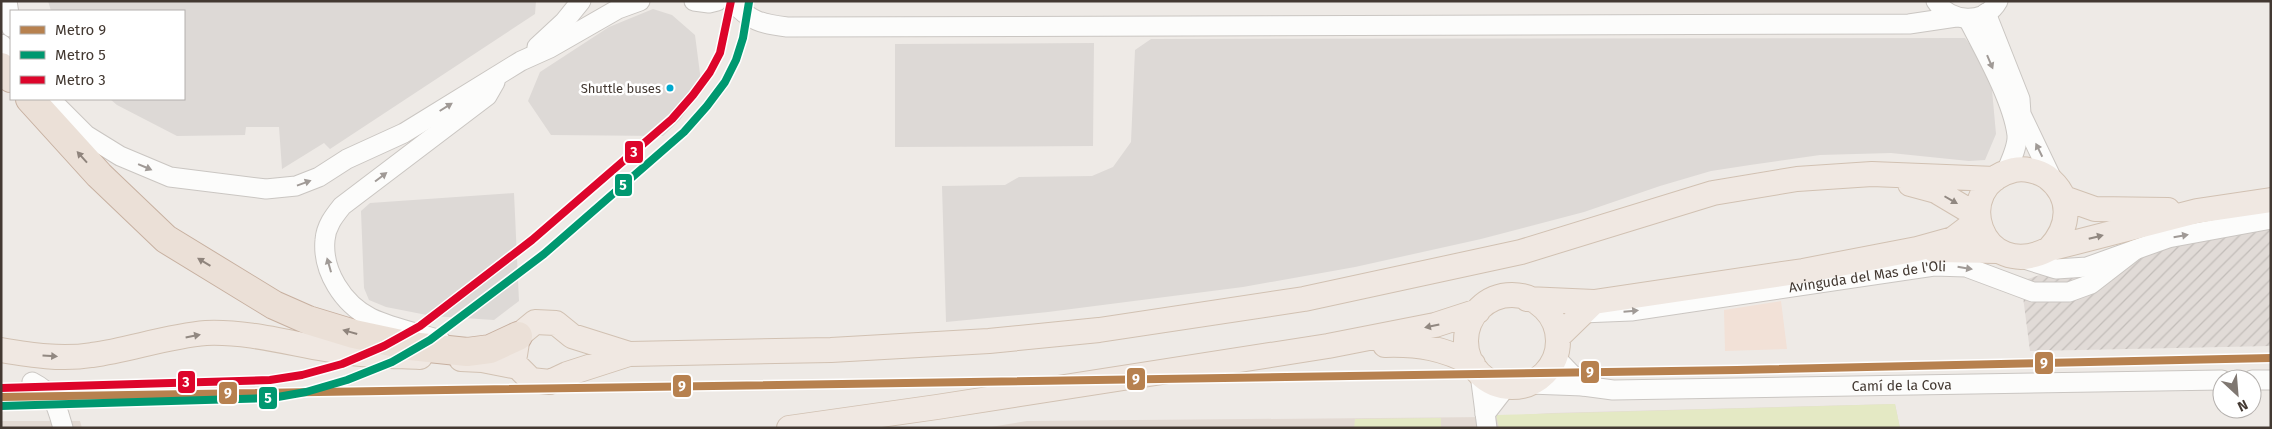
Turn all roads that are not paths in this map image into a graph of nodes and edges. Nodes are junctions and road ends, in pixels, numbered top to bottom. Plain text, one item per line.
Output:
1 (7, 1) edge
2 (581, 1) edge
3 (592, 1) edge
4 (607, 1) edge
5 (640, 1) edge
6 (694, 1) edge
7 (717, 1) edge
8 (732, 1) edge
9 (747, 1) edge
10 (1927, 1) edge
11 (1936, 1) edge
12 (1992, 7) edge
13 (1962, 18) junction
14 (10, 20) edge
15 (763, 24) junction
16 (1909, 24) junction
17 (568, 29) junction
18 (1, 44) edge
19 (10, 53) edge
20 (1, 67) edge
21 (500, 74) junction
22 (10, 77) edge
23 (31, 100) edge
24 (51, 100) edge
25 (1872, 174) junction
26 (2001, 176) junction
27 (2059, 191) junction
28 (2271, 200) edge
29 (2197, 211) junction
30 (1978, 218) junction
31 (2271, 219) edge
32 (1917, 249) junction
33 (2049, 249) junction
34 (2135, 250) junction
35 (1998, 251) junction
36 (2021, 258) junction
37 (1527, 299) junction
38 (1588, 308) junction
39 (1478, 311) junction
40 (518, 336) junction
41 (572, 336) junction
42 (1328, 346) junction
43 (1556, 347) junction
44 (1, 350) edge
45 (467, 352) junction
46 (629, 354) junction
47 (518, 367) junction
48 (1476, 369) junction
49 (567, 374) junction
50 (2212, 380) edge
51 (32, 382) dead end
52 (1530, 384) junction
53 (1583, 386) junction
54 (1506, 387) junction
55 (937, 407) junction
56 (1486, 421) edge
57 (63, 428) edge
58 (789, 428) edge
59 (850, 428) edge

1 - 14 street
2 - 17 street
3 - 17 street
4 - 17 street
5 - 17 street
6 - 7 street
8 - 15 street
9 - 15 street
10 - 16 street
11 - 13 street
12 - 13 street
27 -> 12 street
13 - 16 street
13 -> 26 street
15 - 16 street
17 - 21 street
18 - 19 street
20 - 22 highway
24 -> 21 street
45 -> 21 street
45 -> 23 highway
25 - 26 main road
25 -> 30 main road
25 - 46 main road
26 - 27 main road
26 - 30 main road
27 - 29 main road
27 - 33 main road
28 - 29 main road
33 -> 29 main road
30 - 32 main road
30 - 35 main road
34 -> 31 street, Avinguda del Mas de l'Oli
32 - 35 main road
32 - 38 main road
33 - 36 main road
34 - 36 street, Avinguda del Mas de l'Oli
38 -> 34 street, Avinguda del Mas de l'Oli
35 - 36 main road
37 - 38 main road
37 - 39 main road
37 - 43 main road
38 - 43 main road
39 -> 42 main road
39 - 48 main road
40 - 41 main road
40 - 45 highway
40 - 47 main road
41 - 46 main road
41 - 49 main road
42 - 48 main road
42 - 55 main road
43 - 52 main road
43 - 53 street
44 -> 47 main road
46 - 49 main road
47 - 49 main road
48 - 54 main road
48 - 56 street
50 - 53 street, Camí de la Cova
51 - 57 street
52 - 53 street, Camí de la Cova
52 - 54 main road
54 - 56 street
55 - 58 main road
55 - 59 main road

